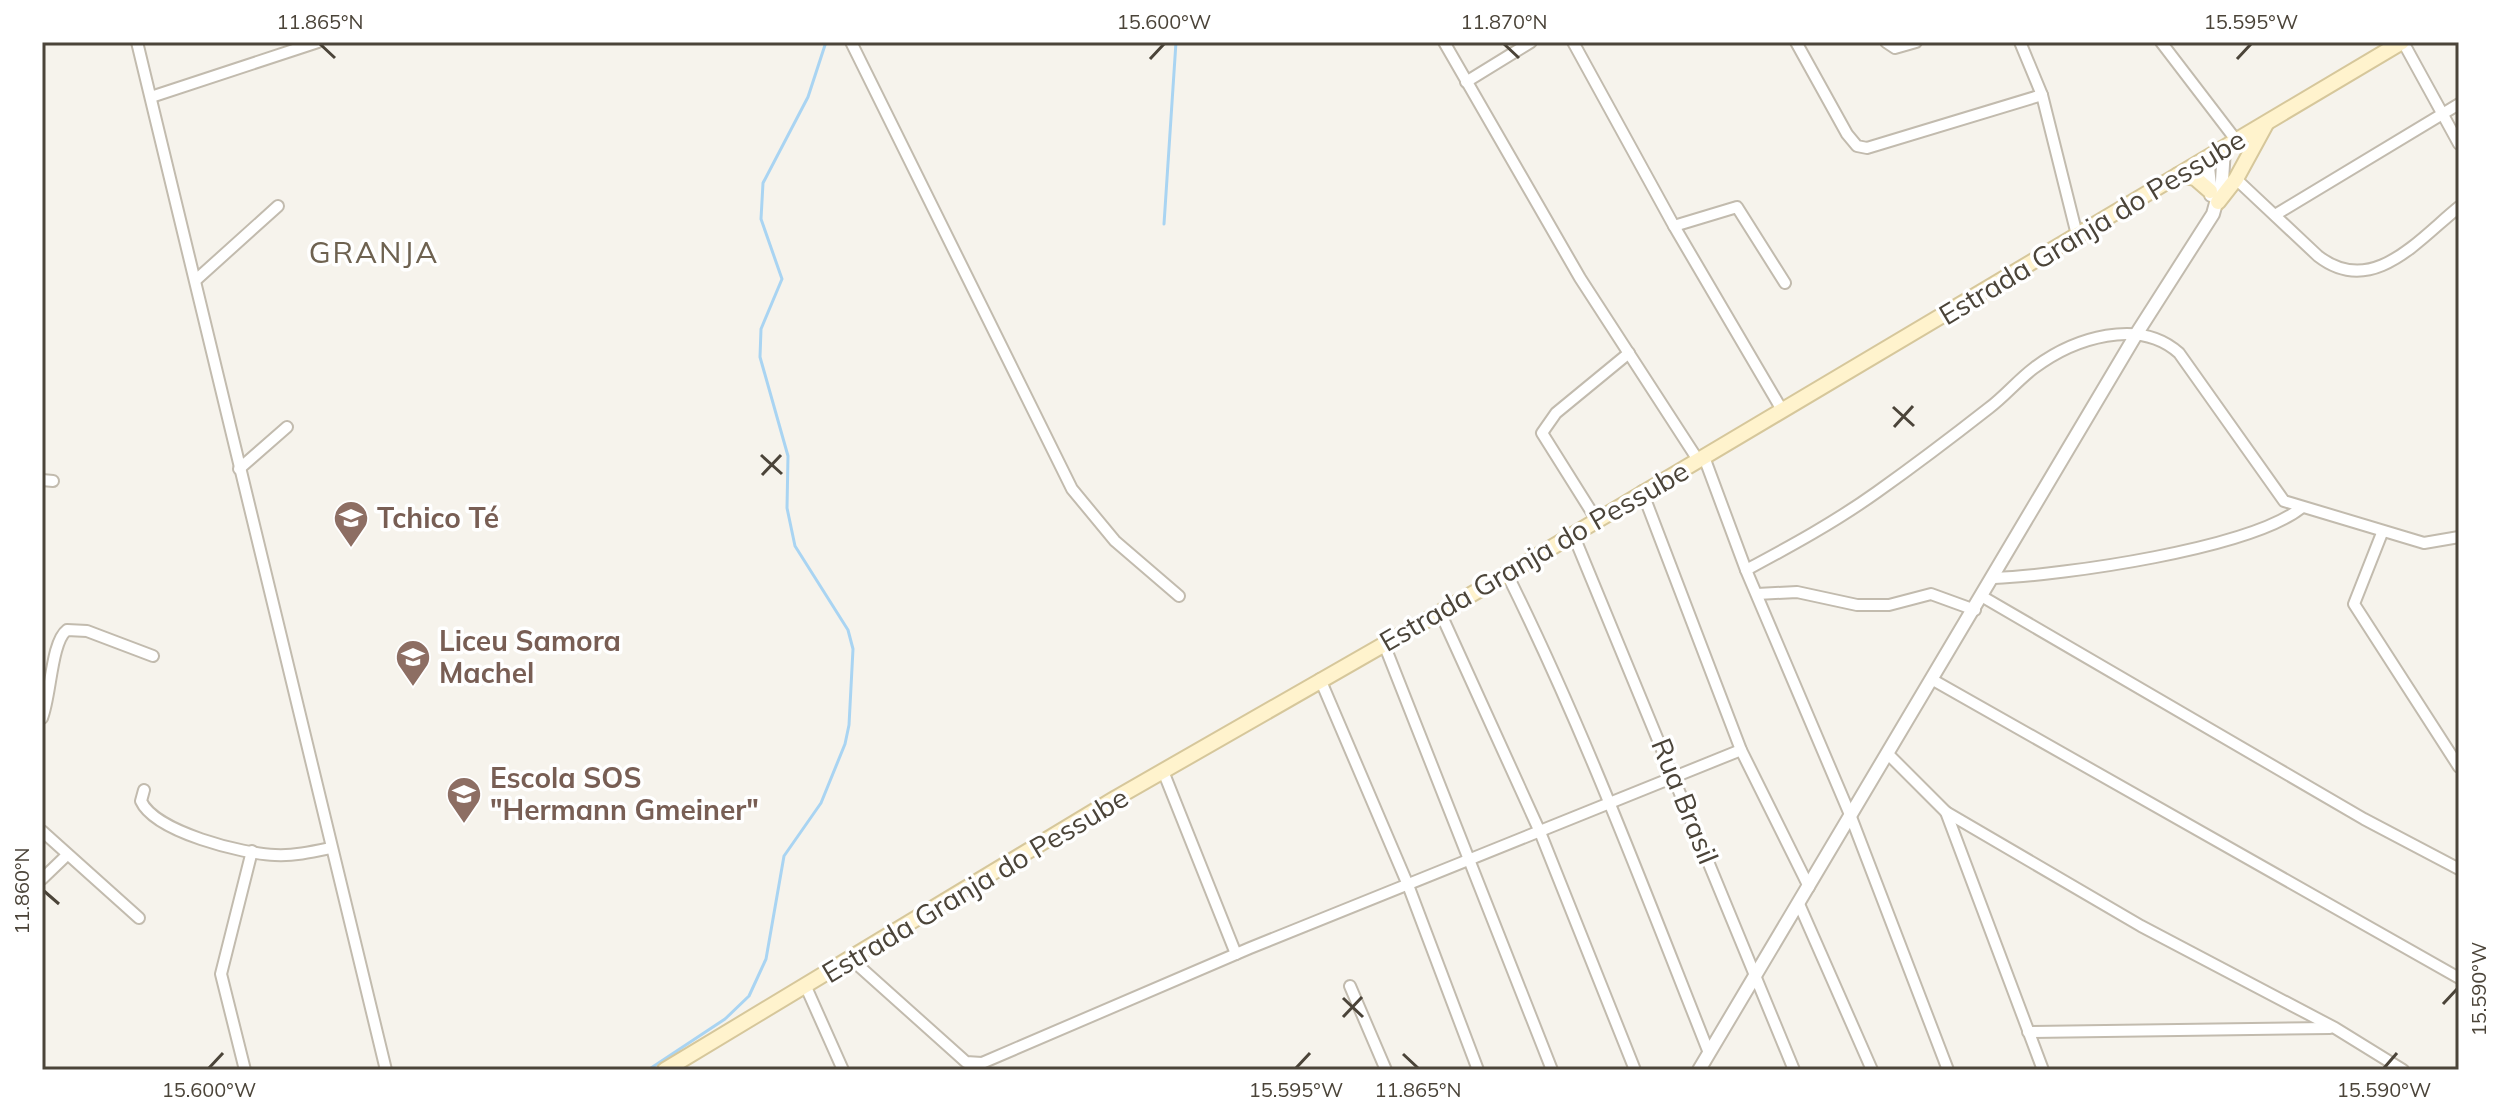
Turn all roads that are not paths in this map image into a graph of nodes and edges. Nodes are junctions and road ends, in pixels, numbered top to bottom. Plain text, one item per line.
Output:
1 (137, 42) edge
2 (318, 42) edge
3 (851, 42) edge
4 (1444, 42) edge
5 (1531, 42) edge
6 (1573, 42) edge
7 (1796, 42) edge
8 (1886, 42) edge
9 (1916, 42) edge
10 (2020, 42) edge
11 (2161, 42) edge
12 (2403, 42) edge
13 (1466, 82) junction
14 (2042, 95) junction
15 (151, 97) junction
16 (2459, 104) edge
17 (2441, 115) junction
18 (2266, 124) junction
19 (2230, 144) junction
20 (2459, 144) edge
21 (2207, 158) junction
22 (2177, 175) junction
23 (2236, 179) junction
24 (2214, 202) junction
25 (278, 206) dead end
26 (2459, 207) edge
27 (2275, 215) junction
28 (1674, 226) junction
29 (2077, 235) junction
30 (197, 279) junction
31 (1785, 283) dead end
32 (2137, 333) junction
33 (1629, 353) junction
34 (1782, 410) junction
35 (287, 427) dead end
36 (1701, 459) junction
37 (239, 469) junction
38 (1642, 491) junction
39 (2301, 508) junction
40 (1596, 519) junction
41 (2382, 533) junction
42 (1573, 534) junction
43 (2459, 537) edge
44 (1746, 570) junction
45 (1507, 574) junction
46 (1994, 578) junction
47 (1757, 594) junction
48 (1179, 596) dead end
49 (1983, 597) junction
50 (1975, 610) junction
51 (1440, 612) junction
52 (1384, 644) junction
53 (153, 656) dead end
54 (1320, 679) junction
55 (1933, 680) junction
56 (42, 718) edge
57 (1741, 750) junction
58 (1889, 755) junction
59 (2459, 767) edge
60 (1163, 771) junction
61 (1674, 774) junction
62 (144, 790) dead end
63 (1609, 804) junction
64 (1946, 812) junction
65 (1851, 817) junction
66 (42, 831) edge
67 (1540, 832) junction
68 (331, 848) junction
69 (252, 851) junction
70 (67, 855) junction
71 (1472, 861) junction
72 (2459, 869) edge
73 (42, 879) edge
74 (1408, 885) junction
75 (1809, 887) junction
76 (1799, 904) junction
77 (139, 918) dead end
78 (1236, 954) junction
79 (851, 959) junction
80 (2459, 978) edge
81 (1756, 979) junction
82 (1350, 986) dead end
83 (806, 987) junction
84 (2335, 1028) junction
85 (2028, 1032) junction
86 (1709, 1053) junction
87 (245, 1070) edge
88 (386, 1070) edge
89 (665, 1070) edge
90 (843, 1070) edge
91 (1386, 1070) edge
92 (1478, 1070) edge
93 (1552, 1070) edge
94 (1635, 1070) edge
95 (1699, 1070) edge
96 (1794, 1070) edge
97 (1872, 1070) edge
98 (1948, 1070) edge
99 (2043, 1070) edge
100 (2403, 1070) edge

1 - 15 street
2 - 15 street
3 - 48 street
4 - 13 street
5 - 13 street
6 - 28 street
7 - 14 street
8 - 9 street
10 - 14 street
11 - 19 street
12 - 17 street
12 - 18 main road, Estrada Granja do Pessube
13 - 33 street
14 - 29 street
15 - 30 street
16 - 17 street
17 - 20 street
17 - 27 street
18 - 19 main road, Estrada Granja do Pessube
18 - 23 main road
19 - 21 main road, Estrada Granja do Pessube
19 - 24 street
21 - 22 main road, Estrada Granja do Pessube
21 - 24 street
22 - 24 main road
22 - 29 main road, Estrada Granja do Pessube
23 - 24 main road
23 - 27 street
24 - 32 street
25 - 30 street
26 - 27 street
28 - 31 street
28 - 34 street
29 - 34 main road, Estrada Granja do Pessube
30 - 37 street
32 - 39 street
32 - 44 street
32 - 46 street
33 - 36 street
33 - 40 street
34 - 36 main road, Estrada Granja do Pessube
35 - 37 street
36 - 38 main road, Estrada Granja do Pessube
36 - 44 street
37 - 68 street
38 - 40 main road, Estrada Granja do Pessube
38 - 57 street
39 - 41 street
39 - 46 street
40 - 42 main road, Estrada Granja do Pessube
41 - 43 street
41 - 59 street
42 - 45 main road, Estrada Granja do Pessube
42 - 61 street, Rua Brasil
44 - 47 street
45 - 51 main road, Estrada Granja do Pessube
45 - 63 street
46 - 49 street
47 - 50 street
47 - 65 street
49 - 50 street
49 - 72 street
50 - 55 street
51 - 52 main road, Estrada Granja do Pessube
51 - 67 street
52 - 54 main road, Estrada Granja do Pessube
52 - 71 street
53 - 56 street
54 - 60 main road, Estrada Granja do Pessube
54 - 74 street
55 - 58 street
55 - 80 street
57 - 61 street
57 - 75 street
58 - 64 street
58 - 65 street
60 - 78 street
60 - 79 main road, Estrada Granja do Pessube
61 - 63 street
61 - 81 street, Rua Brasil
62 - 69 street
63 - 67 street
63 - 86 street
64 - 84 street
64 - 85 street
65 - 75 street
65 - 98 street
66 - 70 street
67 - 71 street
67 - 94 street
68 - 69 street
68 - 88 street
69 - 87 street
70 - 73 street
70 - 77 street
71 - 74 street
71 - 93 street
74 - 78 street
74 - 92 street
75 - 76 street
76 - 81 street
76 - 97 street
78 - 79 street
79 - 83 main road, Estrada Granja do Pessube
81 - 86 street
81 - 96 street, Rua Brasil
82 - 91 street
83 - 89 main road, Estrada Granja do Pessube
83 - 90 street
84 - 85 street
84 - 100 street
85 - 99 street
86 - 95 street

